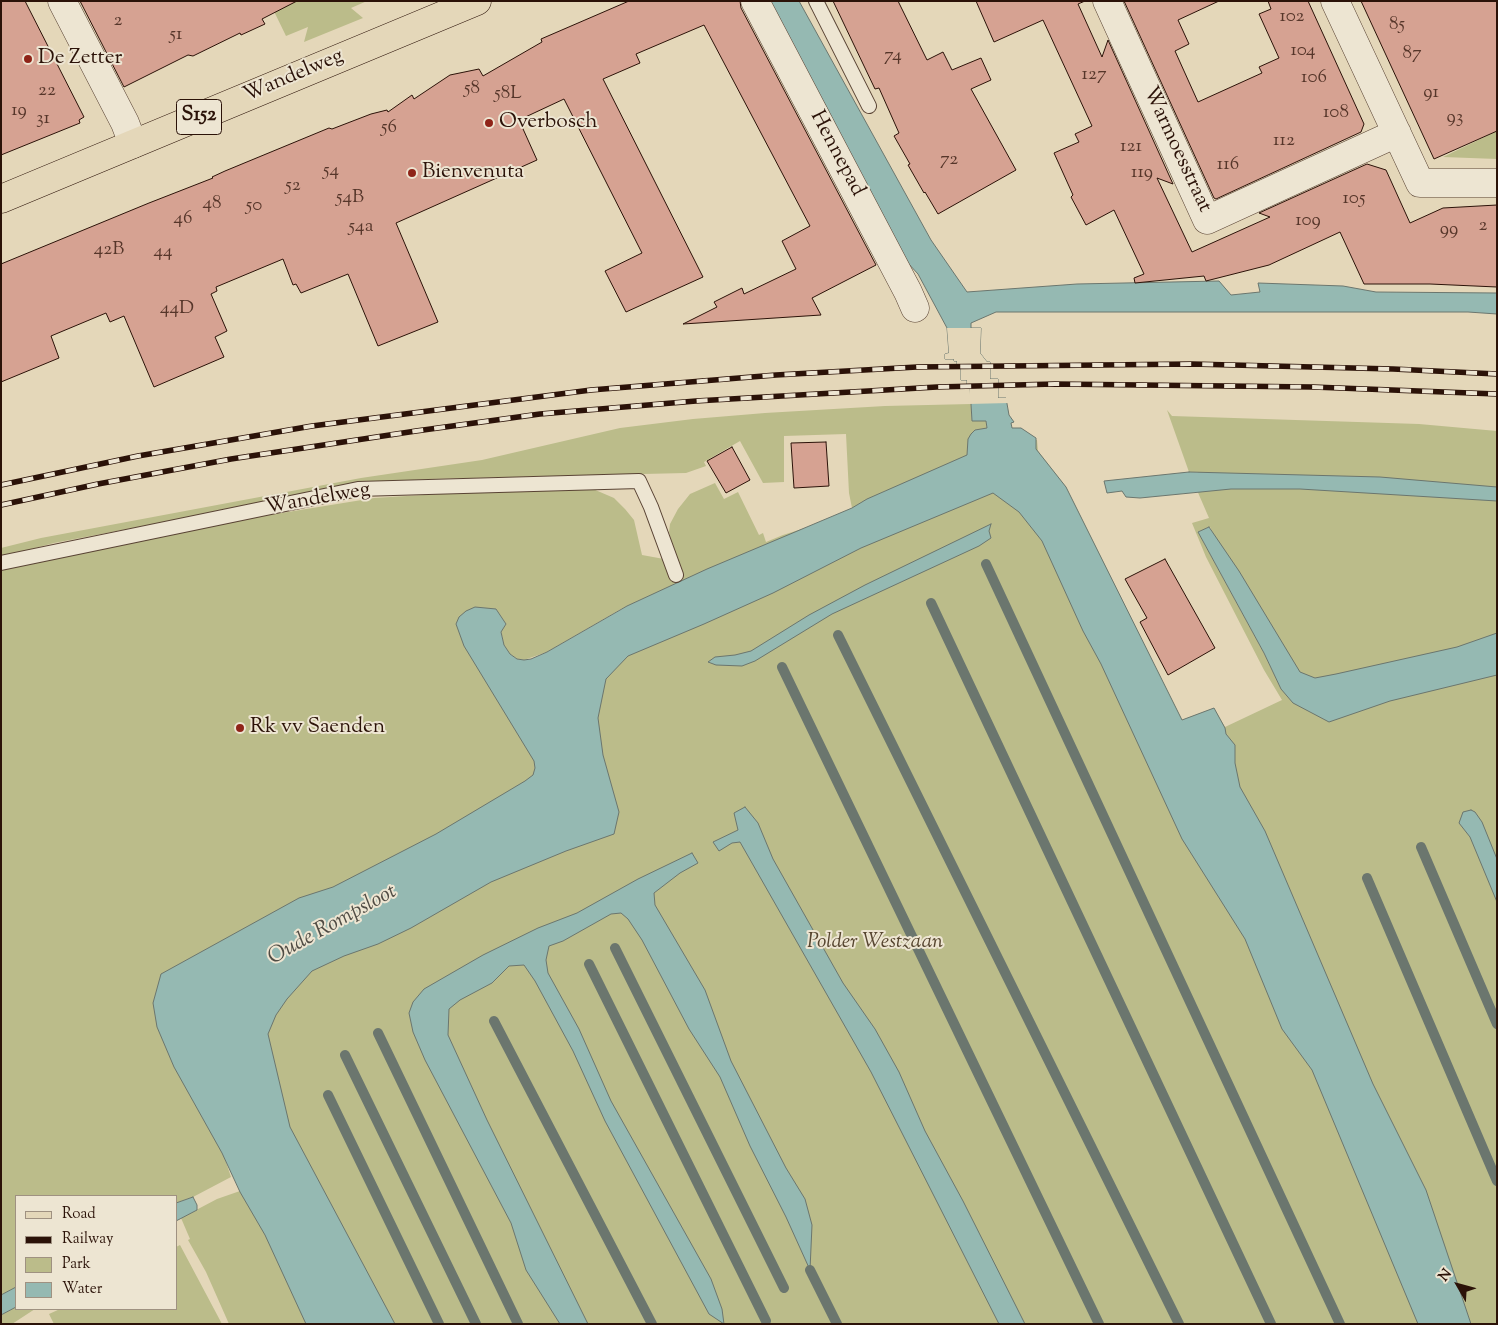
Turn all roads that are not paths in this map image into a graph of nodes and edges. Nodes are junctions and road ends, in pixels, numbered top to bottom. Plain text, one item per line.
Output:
1 (62, 1) edge
2 (477, 1) edge
3 (755, 1) edge
4 (816, 1) edge
5 (1107, 1) edge
6 (1335, 1) edge
7 (869, 106) dead end
8 (1397, 133) junction
9 (133, 144) junction
10 (1497, 183) edge
11 (1, 199) edge
12 (915, 308) dead end
13 (1, 564) edge
14 (676, 575) dead end

1 - 9 street
2 - 9 main road, Wandelweg / S152
3 - 12 street, Hennepad
4 - 7 lane
5 - 8 street, Warmoesstraat
6 - 8 street
8 - 10 street
9 - 11 main road, Wandelweg / S152
13 - 14 lane, Wandelweg

